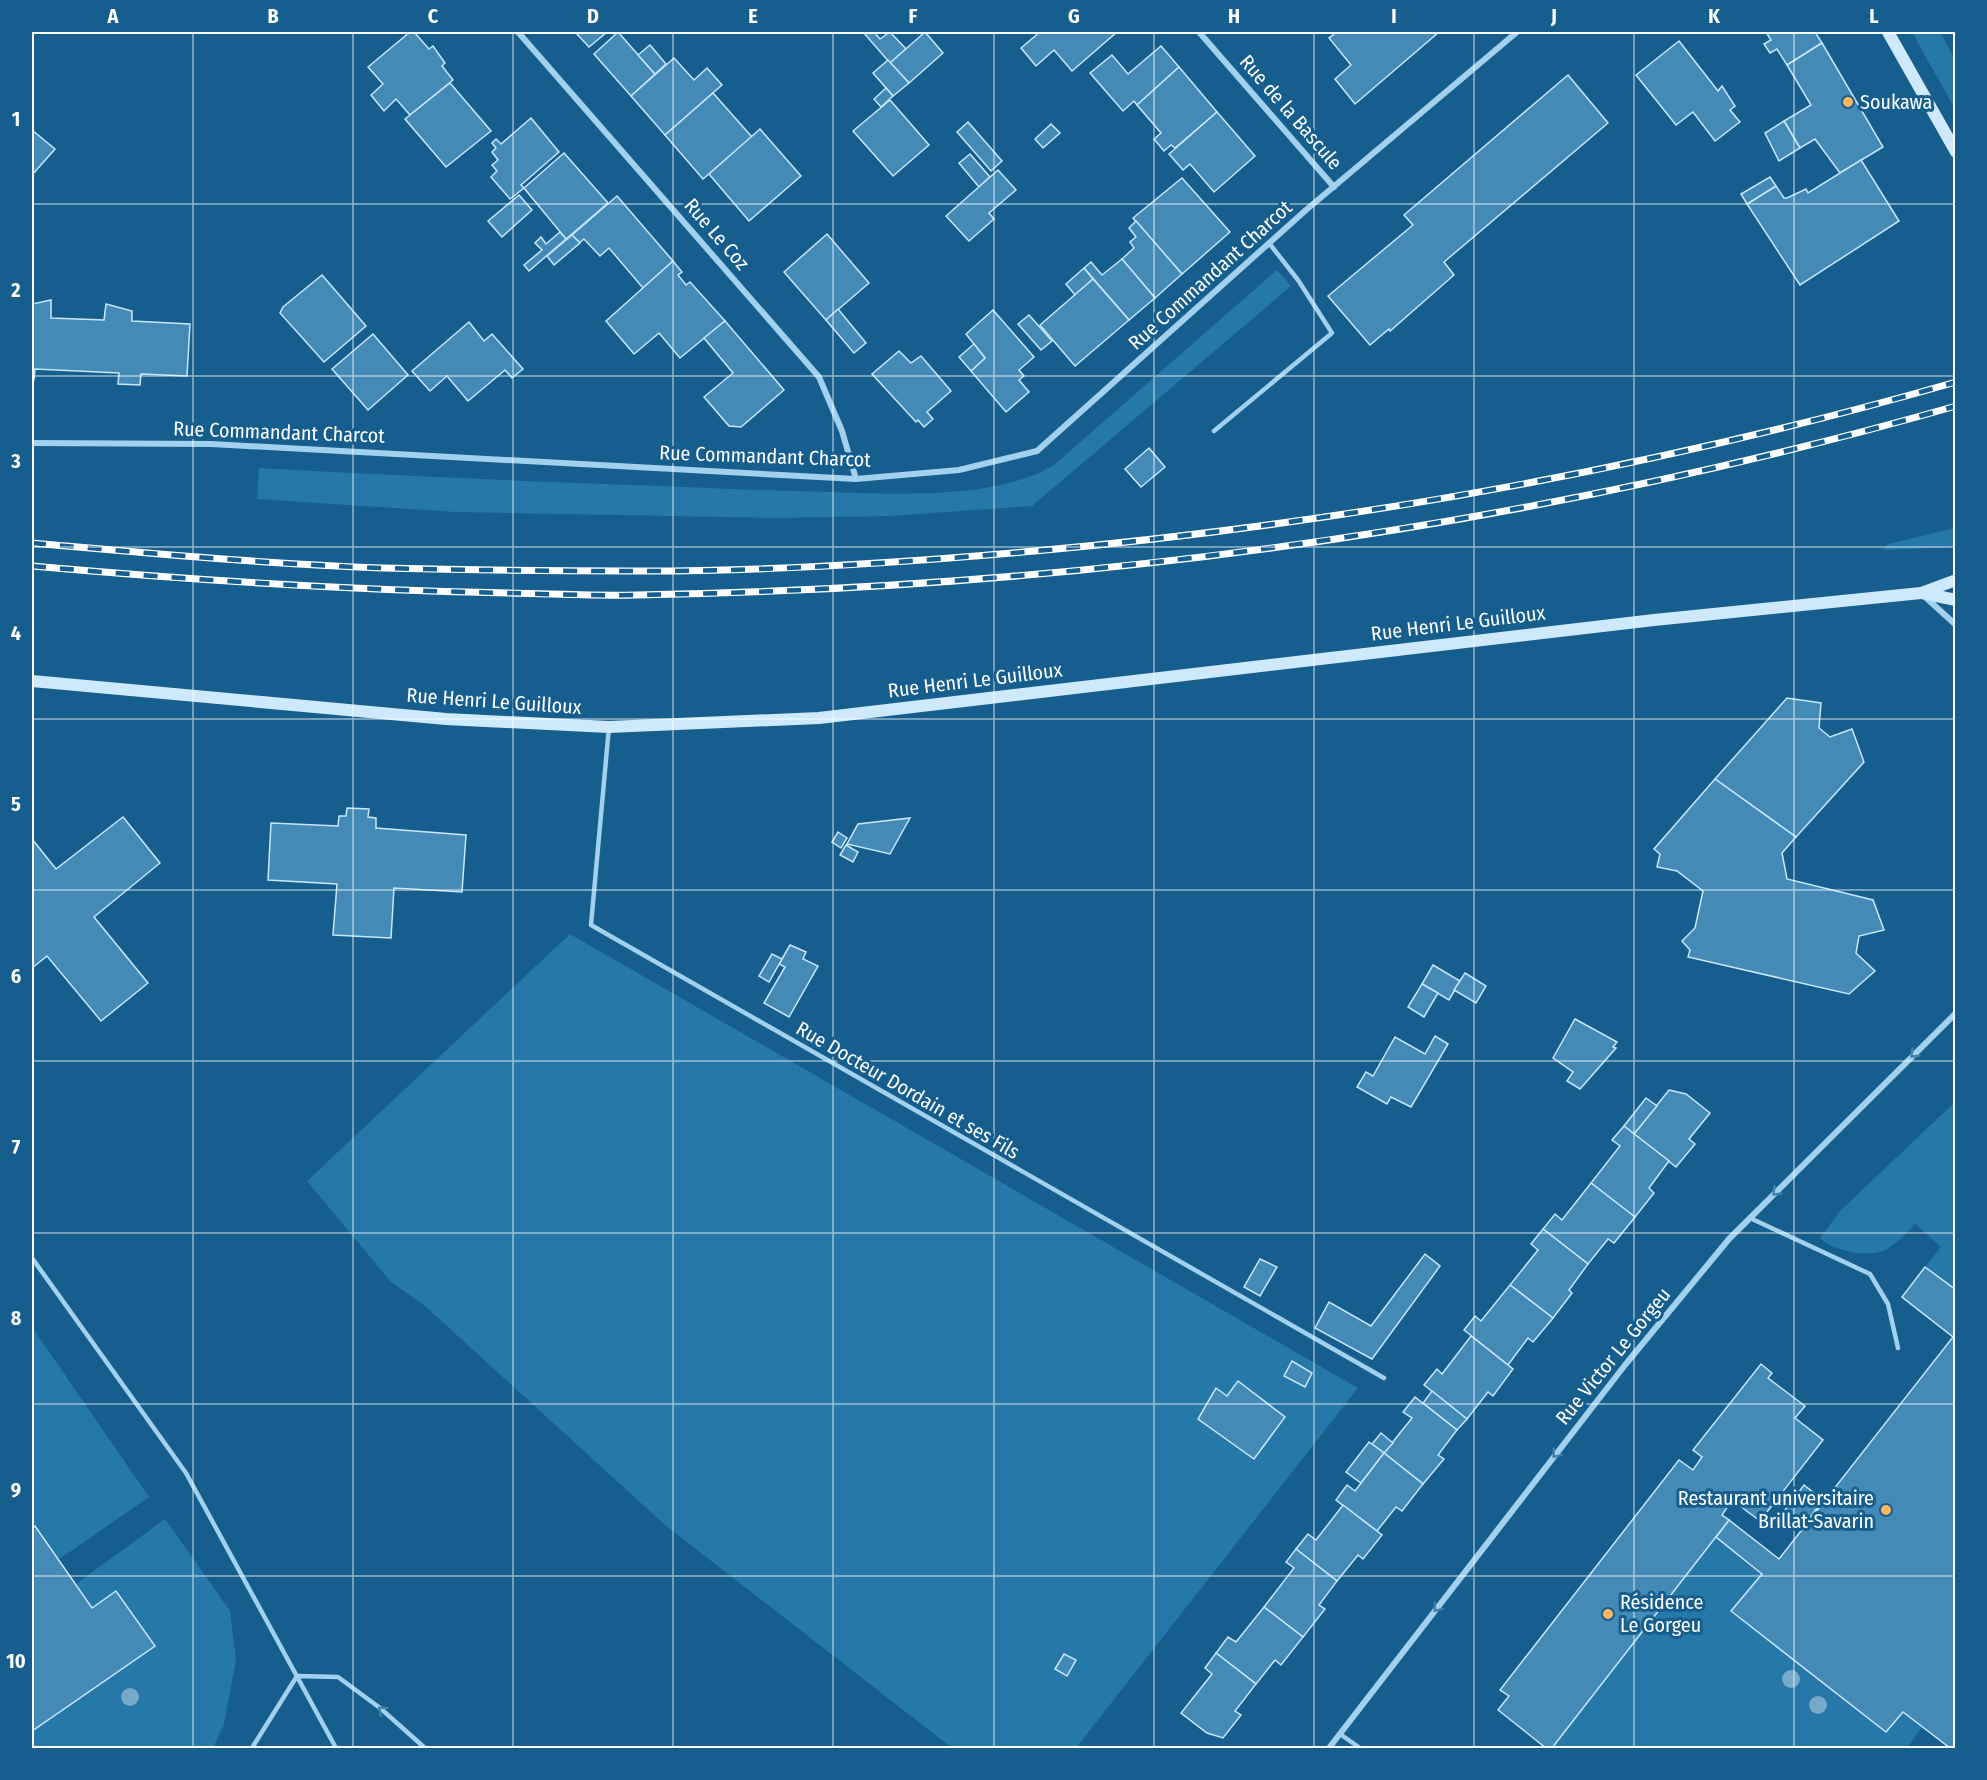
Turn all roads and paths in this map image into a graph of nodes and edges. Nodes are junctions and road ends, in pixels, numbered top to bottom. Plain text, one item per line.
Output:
1 (518, 32) edge
2 (1199, 32) edge
3 (1517, 32) edge
4 (1888, 32) edge
5 (1956, 152) edge
6 (1334, 187) junction
7 (1269, 243) junction
8 (1214, 431) dead end
9 (32, 443) edge
10 (856, 479) junction
11 (1956, 580) edge
12 (1921, 593) junction
13 (1956, 600) edge
14 (1956, 625) edge
15 (32, 681) edge
16 (609, 728) junction
17 (1956, 1013) edge
18 (1749, 1218) junction
19 (32, 1258) edge
20 (1898, 1348) dead end
21 (1384, 1378) dead end
22 (297, 1676) junction
23 (1340, 1734) junction
24 (252, 1749) edge
25 (336, 1749) edge
26 (425, 1749) edge
27 (1329, 1749) edge
28 (1360, 1749) edge

1 - 10 street, Rue Le Coz
2 - 6 street, Rue de la Bascule
3 - 6 street, Rue Commandant Charcot
4 - 5 street
6 - 7 street, Rue Commandant Charcot
7 - 8 lane
7 - 10 street, Rue Commandant Charcot
9 - 10 street, Rue Commandant Charcot
11 - 12 street, Rue Henri Le Guilloux
12 - 13 street, Rue Henri Le Guilloux
12 - 14 street
12 - 16 street, Rue Henri Le Guilloux
15 - 16 street, Rue Henri Le Guilloux
16 - 21 lane, Rue Docteur Dordain et ses Fils
17 -> 18 street, Rue Victor Le Gorgeu
18 - 20 lane
18 -> 23 street, Rue Victor Le Gorgeu
19 - 22 lane
22 - 24 lane
22 - 25 lane
26 -> 22 lane
23 - 27 street, Rue Victor Le Gorgeu
23 - 28 lane

